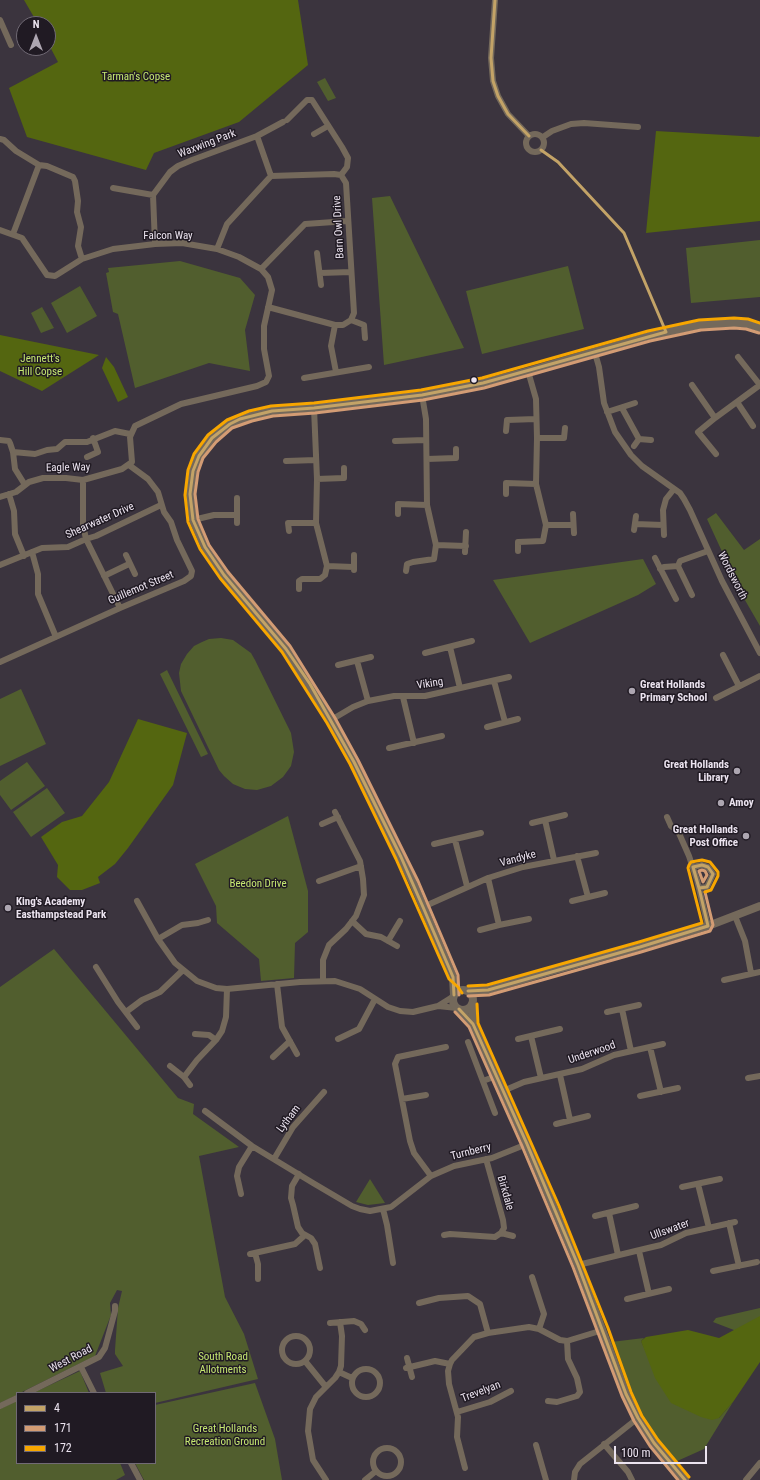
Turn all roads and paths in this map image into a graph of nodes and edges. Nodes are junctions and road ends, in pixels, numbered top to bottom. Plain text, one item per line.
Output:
1 (495, 0) edge
2 (0, 20) edge
3 (12, 45) dead end
4 (328, 126) junction
5 (638, 127) dead end
6 (314, 134) dead end
7 (257, 136) junction
8 (529, 136) junction
9 (543, 137) junction
10 (0, 139) edge
11 (38, 165) junction
12 (341, 175) junction
13 (271, 176) junction
14 (113, 188) dead end
15 (153, 195) junction
16 (348, 222) junction
17 (0, 230) edge
18 (13, 234) junction
19 (155, 244) junction
20 (217, 249) junction
21 (317, 253) dead end
22 (82, 259) junction
23 (261, 269) junction
24 (351, 272) junction
25 (320, 273) junction
26 (321, 285) dead end
27 (268, 307) junction
28 (351, 320) junction
29 (335, 325) junction
30 (760, 328) edge
31 (365, 338) dead end
32 (595, 353) junction
33 (738, 356) dead end
34 (370, 367) dead end
35 (528, 371) junction
36 (336, 372) junction
37 (304, 378) dead end
38 (692, 385) dead end
39 (760, 385) edge
40 (422, 395) junction
41 (737, 402) junction
42 (635, 403) dead end
43 (314, 408) junction
44 (622, 408) junction
45 (607, 412) junction
46 (715, 418) junction
47 (536, 419) junction
48 (753, 426) dead end
49 (565, 428) dead end
50 (506, 431) dead end
51 (130, 434) junction
52 (94, 438) junction
53 (537, 438) junction
54 (639, 439) junction
55 (0, 440) edge
56 (425, 440) junction
57 (651, 440) dead end
58 (395, 441) dead end
59 (634, 446) dead end
60 (456, 449) dead end
61 (13, 452) junction
62 (716, 454) dead end
63 (87, 457) dead end
64 (427, 459) junction
65 (316, 460) junction
66 (286, 461) dead end
67 (129, 465) junction
68 (344, 468) dead end
69 (317, 479) junction
70 (83, 480) junction
71 (536, 484) junction
72 (25, 485) junction
73 (674, 488) junction
74 (9, 494) junction
75 (506, 494) dead end
76 (0, 496) edge
77 (237, 498) dead end
78 (161, 504) junction
79 (426, 505) junction
80 (398, 514) dead end
81 (573, 514) dead end
82 (237, 515) junction
83 (636, 516) dead end
84 (193, 520) junction
85 (237, 523) dead end
86 (316, 523) junction
87 (546, 525) junction
88 (573, 525) junction
89 (663, 525) junction
90 (289, 531) dead end
91 (466, 532) dead end
92 (574, 533) dead end
93 (664, 535) dead end
94 (86, 539) junction
95 (436, 545) junction
96 (518, 551) dead end
97 (708, 551) junction
98 (32, 552) junction
99 (126, 555) dead end
100 (354, 555) dead end
101 (24, 556) junction
102 (655, 558) dead end
103 (130, 564) junction
104 (0, 565) edge
105 (327, 566) junction
106 (678, 566) junction
107 (660, 569) junction
108 (406, 571) dead end
109 (135, 574) dead end
110 (104, 576) junction
111 (299, 589) dead end
112 (692, 596) dead end
113 (676, 599) dead end
114 (120, 608) junction
115 (56, 637) junction
116 (472, 641) dead end
117 (450, 647) junction
118 (760, 652) edge
119 (425, 653) dead end
120 (723, 655) dead end
121 (371, 657) dead end
122 (357, 661) junction
123 (0, 662) edge
124 (338, 665) dead end
125 (760, 676) edge
126 (509, 677) dead end
127 (494, 681) junction
128 (739, 686) junction
129 (460, 688) junction
130 (403, 697) junction
131 (716, 698) dead end
132 (368, 701) junction
133 (518, 719) dead end
134 (331, 720) junction
135 (505, 722) junction
136 (487, 727) dead end
137 (442, 736) dead end
138 (414, 743) junction
139 (389, 748) dead end
140 (565, 815) dead end
141 (667, 817) dead end
142 (545, 820) junction
143 (532, 823) dead end
144 (322, 824) dead end
145 (481, 833) dead end
146 (454, 840) junction
147 (434, 844) dead end
148 (596, 853) dead end
149 (577, 856) junction
150 (554, 860) junction
151 (361, 866) junction
152 (693, 867) junction
153 (488, 878) junction
154 (319, 881) dead end
155 (467, 886) junction
156 (699, 888) junction
157 (605, 893) dead end
158 (588, 897) junction
159 (137, 901) dead end
160 (572, 901) dead end
161 (760, 906) edge
162 (423, 907) junction
163 (735, 916) junction
164 (529, 919) dead end
165 (208, 920) dead end
166 (352, 921) junction
167 (400, 921) dead end
168 (198, 923) junction
169 (499, 925) junction
170 (708, 926) junction
171 (199, 930) dead end
172 (480, 930) dead end
173 (158, 939) junction
174 (388, 941) junction
175 (398, 946) dead end
176 (96, 967) dead end
177 (183, 970) junction
178 (760, 972) edge
179 (751, 973) junction
180 (453, 977) junction
181 (724, 980) dead end
182 (324, 981) junction
183 (277, 984) junction
184 (227, 989) junction
185 (488, 990) junction
186 (467, 991) junction
187 (454, 996) junction
188 (375, 999) junction
189 (473, 1004) junction
190 (639, 1005) dead end
191 (438, 1006) junction
192 (458, 1009) junction
193 (622, 1009) junction
194 (126, 1012) junction
195 (607, 1012) dead end
196 (473, 1024) junction
197 (138, 1027) dead end
198 (560, 1029) dead end
199 (195, 1034) dead end
200 (531, 1036) junction
201 (338, 1038) dead end
202 (518, 1039) dead end
203 (216, 1040) junction
204 (290, 1041) junction
205 (468, 1042) dead end
206 (663, 1044) dead end
207 (446, 1047) dead end
208 (650, 1047) junction
209 (631, 1051) junction
210 (297, 1054) dead end
211 (273, 1057) dead end
212 (170, 1066) dead end
213 (560, 1075) junction
214 (496, 1076) junction
215 (760, 1076) edge
216 (184, 1077) junction
217 (541, 1078) junction
218 (748, 1078) dead end
219 (483, 1081) junction
220 (190, 1084) dead end
221 (678, 1088) dead end
222 (503, 1091) junction
223 (324, 1092) dead end
224 (661, 1092) junction
225 (426, 1095) dead end
226 (640, 1096) dead end
227 (402, 1099) junction
228 (495, 1113) dead end
229 (588, 1116) dead end
230 (204, 1120) dead end
231 (570, 1120) junction
232 (556, 1124) dead end
233 (527, 1144) junction
234 (252, 1146) junction
235 (274, 1159) junction
236 (486, 1159) junction
237 (299, 1174) junction
238 (430, 1176) junction
239 (720, 1179) dead end
240 (698, 1184) junction
241 (682, 1187) dead end
242 (240, 1194) dead end
243 (636, 1206) dead end
244 (383, 1209) junction
245 (609, 1213) junction
246 (595, 1216) dead end
247 (708, 1228) junction
248 (501, 1233) junction
249 (304, 1235) junction
250 (444, 1235) dead end
251 (513, 1236) dead end
252 (639, 1251) junction
253 (618, 1255) junction
254 (757, 1262) dead end
255 (393, 1263) dead end
256 (578, 1265) junction
257 (739, 1266) junction
258 (320, 1268) dead end
259 (713, 1271) dead end
260 (532, 1276) dead end
261 (258, 1279) dead end
262 (669, 1289) dead end
263 (649, 1294) junction
264 (627, 1299) dead end
265 (419, 1303) dead end
266 (115, 1306) dead end
267 (340, 1322) junction
268 (330, 1324) dead end
269 (365, 1330) dead end
270 (539, 1330) junction
271 (603, 1330) junction
272 (488, 1333) junction
273 (567, 1341) junction
274 (407, 1358) dead end
275 (305, 1361) junction
276 (450, 1364) junction
277 (81, 1367) junction
278 (408, 1368) junction
279 (339, 1372) junction
280 (412, 1377) dead end
281 (352, 1378) junction
282 (326, 1387) junction
283 (511, 1391) dead end
284 (29, 1392) edge
285 (94, 1392) edge
286 (16, 1398) edge
287 (548, 1401) dead end
288 (0, 1406) edge
289 (457, 1412) junction
290 (638, 1418) junction
291 (604, 1444) junction
292 (536, 1445) dead end
293 (760, 1463) edge
294 (132, 1464) edge
295 (465, 1468) dead end
296 (376, 1471) junction
297 (758, 1471) edge
298 (140, 1480) edge
299 (326, 1480) edge
300 (365, 1480) edge
301 (546, 1480) edge
302 (574, 1480) edge
303 (632, 1480) edge
304 (685, 1480) edge
305 (746, 1480) edge

1 - 8 street
2 - 3 street
4 - 6 street
4 - 7 street, Waxwing Park
4 - 12 street
5 - 9 street
7 - 13 street
7 - 15 street, Waxwing Park
8 - 9 street
8 - 9 street
10 - 11 street
11 - 18 street
11 - 22 street
12 - 13 street
12 - 16 street, Barn Owl Drive
13 - 20 street
14 - 15 street
15 - 19 street
16 - 23 street
16 - 24 street, Barn Owl Drive
17 - 18 street, Falcon Way
18 - 22 street, Falcon Way
19 - 20 street, Falcon Way
19 - 22 street, Falcon Way
20 - 23 street, Falcon Way
21 - 25 street
23 - 27 street
24 - 25 street
24 - 28 street, Barn Owl Drive
25 - 26 street
27 - 29 street
27 - 51 street
28 - 29 street
28 - 31 street
29 - 36 street
30 - 32 street
32 - 35 street
32 - 45 street, Wordsworth
33 - 39 street
34 - 36 street
35 - 40 street
35 - 47 street
36 - 37 street
38 - 46 street
39 - 41 street
40 - 43 street
40 - 56 street
41 - 46 street
41 - 48 street
42 - 44 street
43 - 65 street
43 - 84 street
44 - 45 street
44 - 54 street
45 - 73 street, Wordsworth
46 - 62 street
47 - 50 street
47 - 53 street
49 - 53 street
51 - 52 street
51 - 67 street
52 - 61 street
52 - 63 street
53 - 71 street
54 - 57 street
54 - 59 street
55 - 61 street
56 - 58 street
56 - 64 street
60 - 64 street
61 - 72 street
64 - 79 street
65 - 66 street
65 - 69 street
67 - 70 street, Eagle Way
67 - 78 street, Guillemot Street
68 - 69 street
69 - 86 street
70 - 72 street, Eagle Way
70 - 94 street
71 - 75 street
71 - 87 street
72 - 74 street, Eagle Way
73 - 89 street
73 - 97 street, Wordsworth
74 - 76 street, Eagle Way
74 - 101 street
77 - 82 street
78 - 94 street, Shearwater Drive
78 - 114 street, Guillemot Street
79 - 80 street
79 - 95 street
81 - 88 street
82 - 84 street
82 - 85 street
83 - 89 street
84 - 134 street
86 - 90 street
86 - 105 street
87 - 88 street
87 - 96 street
88 - 92 street
89 - 93 street
91 - 95 street
94 - 98 street, Shearwater Drive
94 - 110 street
95 - 108 street
97 - 106 street, Wordsworth
97 - 118 street, Wordsworth
98 - 101 street, Shearwater Drive
98 - 115 street
99 - 103 street
100 - 105 street
101 - 104 street, Shearwater Drive
102 - 107 street
103 - 109 street
103 - 110 street
105 - 111 street
106 - 107 street, Wordsworth
106 - 112 street
107 - 113 street
110 - 114 street
114 - 115 street, Guillemot Street
115 - 123 street, Guillemot Street
116 - 117 street
117 - 119 street
117 - 129 street, Viking
120 - 128 street
121 - 122 street
122 - 124 street
122 - 132 street
125 - 128 street
126 - 127 street, Viking
127 - 129 street, Viking
127 - 135 street
128 - 131 street
129 - 130 street, Viking
130 - 132 street, Viking
130 - 138 street, Viking
132 - 134 street, Viking
133 - 135 street
134 - 162 street
135 - 136 street
137 - 138 street
138 - 139 street
140 - 142 street
141 - 152 street
142 - 143 street
142 - 150 street, Vandyke
144 - 151 street
145 - 146 street
146 - 147 street
146 - 155 street
148 - 149 street, Vandyke
149 - 150 street, Vandyke
149 - 158 street
150 - 153 street, Vandyke
151 - 154 street
151 - 166 street
152 - 156 street
152 - 156 street
153 - 155 street, Vandyke
153 - 169 street, Vandyke
155 - 162 street, Vandyke
156 - 170 street
157 - 158 street
158 - 160 street
159 - 173 street
161 - 163 street
162 - 180 street
163 - 170 street
163 - 179 street
164 - 169 street
165 - 168 street
166 - 174 street
166 - 182 street
167 - 174 street
168 - 171 street
168 - 173 street
169 - 172 street
170 - 185 street
173 - 177 street
174 - 175 street
176 - 194 street
177 - 184 street
177 - 194 street
178 - 179 street
179 - 181 street
180 - 186 street
180 - 187 street
182 - 183 street
182 - 188 street
183 - 184 street
183 - 204 street
184 - 203 street
185 - 186 street
185 - 189 street
186 - 187 street
186 - 189 street
187 - 191 street
187 - 192 street
188 - 191 street
188 - 201 street
189 - 192 street
189 - 196 street
190 - 193 street
191 - 192 street
192 - 196 street
193 - 195 street
193 - 209 street, Underwood
194 - 197 street
196 - 214 street
198 - 200 street
199 - 203 street
200 - 202 street
200 - 217 street
203 - 216 street
204 - 210 street
204 - 211 street
205 - 219 street
206 - 208 street, Underwood
207 - 227 street
208 - 209 street, Underwood
208 - 224 street
209 - 213 street, Underwood
212 - 216 street
213 - 217 street, Underwood
213 - 231 street, Underwood
214 - 219 street
214 - 222 street
215 - 218 street
216 - 220 street
217 - 222 street, Underwood
219 - 228 street
221 - 224 street
222 - 233 street
223 - 235 street, Lytham
224 - 226 street
225 - 227 street
227 - 238 street
229 - 231 street
230 - 234 street, Turnberry
231 - 232 street
233 - 236 street, Turnberry
233 - 256 street
234 - 235 street, Turnberry
234 - 242 street
235 - 237 street, Turnberry
236 - 238 street, Turnberry
236 - 248 street, Birkdale
237 - 244 street, Turnberry
237 - 249 street
238 - 244 street, Turnberry
239 - 240 street
240 - 241 street
240 - 247 street
243 - 245 street
244 - 255 street
245 - 246 street
245 - 253 street
247 - 252 street, Ullswater
247 - 257 street, Ullswater
248 - 250 street
248 - 251 street
249 - 258 street
249 - 261 street
252 - 253 street, Ullswater
252 - 263 street, Ullswater
253 - 256 street, Ullswater
254 - 257 street
256 - 271 street
257 - 259 street
260 - 270 street
262 - 263 street
263 - 264 street
265 - 272 street
266 - 277 street, West Road
267 - 268 street
267 - 269 street
267 - 279 street
270 - 272 street
270 - 273 street
271 - 273 street
271 - 290 street
272 - 276 street
273 - 287 street
274 - 278 street
275 - 275 street
275 - 282 street
276 - 278 street
276 - 289 street, Trevelyan
277 - 284 street, West Road
277 - 285 street
278 - 280 street
279 - 281 street
279 - 282 street
281 - 281 street
282 - 299 street
283 - 289 street, Trevelyan
286 - 288 street
289 - 295 street, Trevelyan
290 - 291 street
290 - 304 street
291 - 302 street
291 - 303 street
292 - 301 street
293 - 297 street
294 - 298 street
296 - 296 street
296 - 300 street
297 - 305 street

